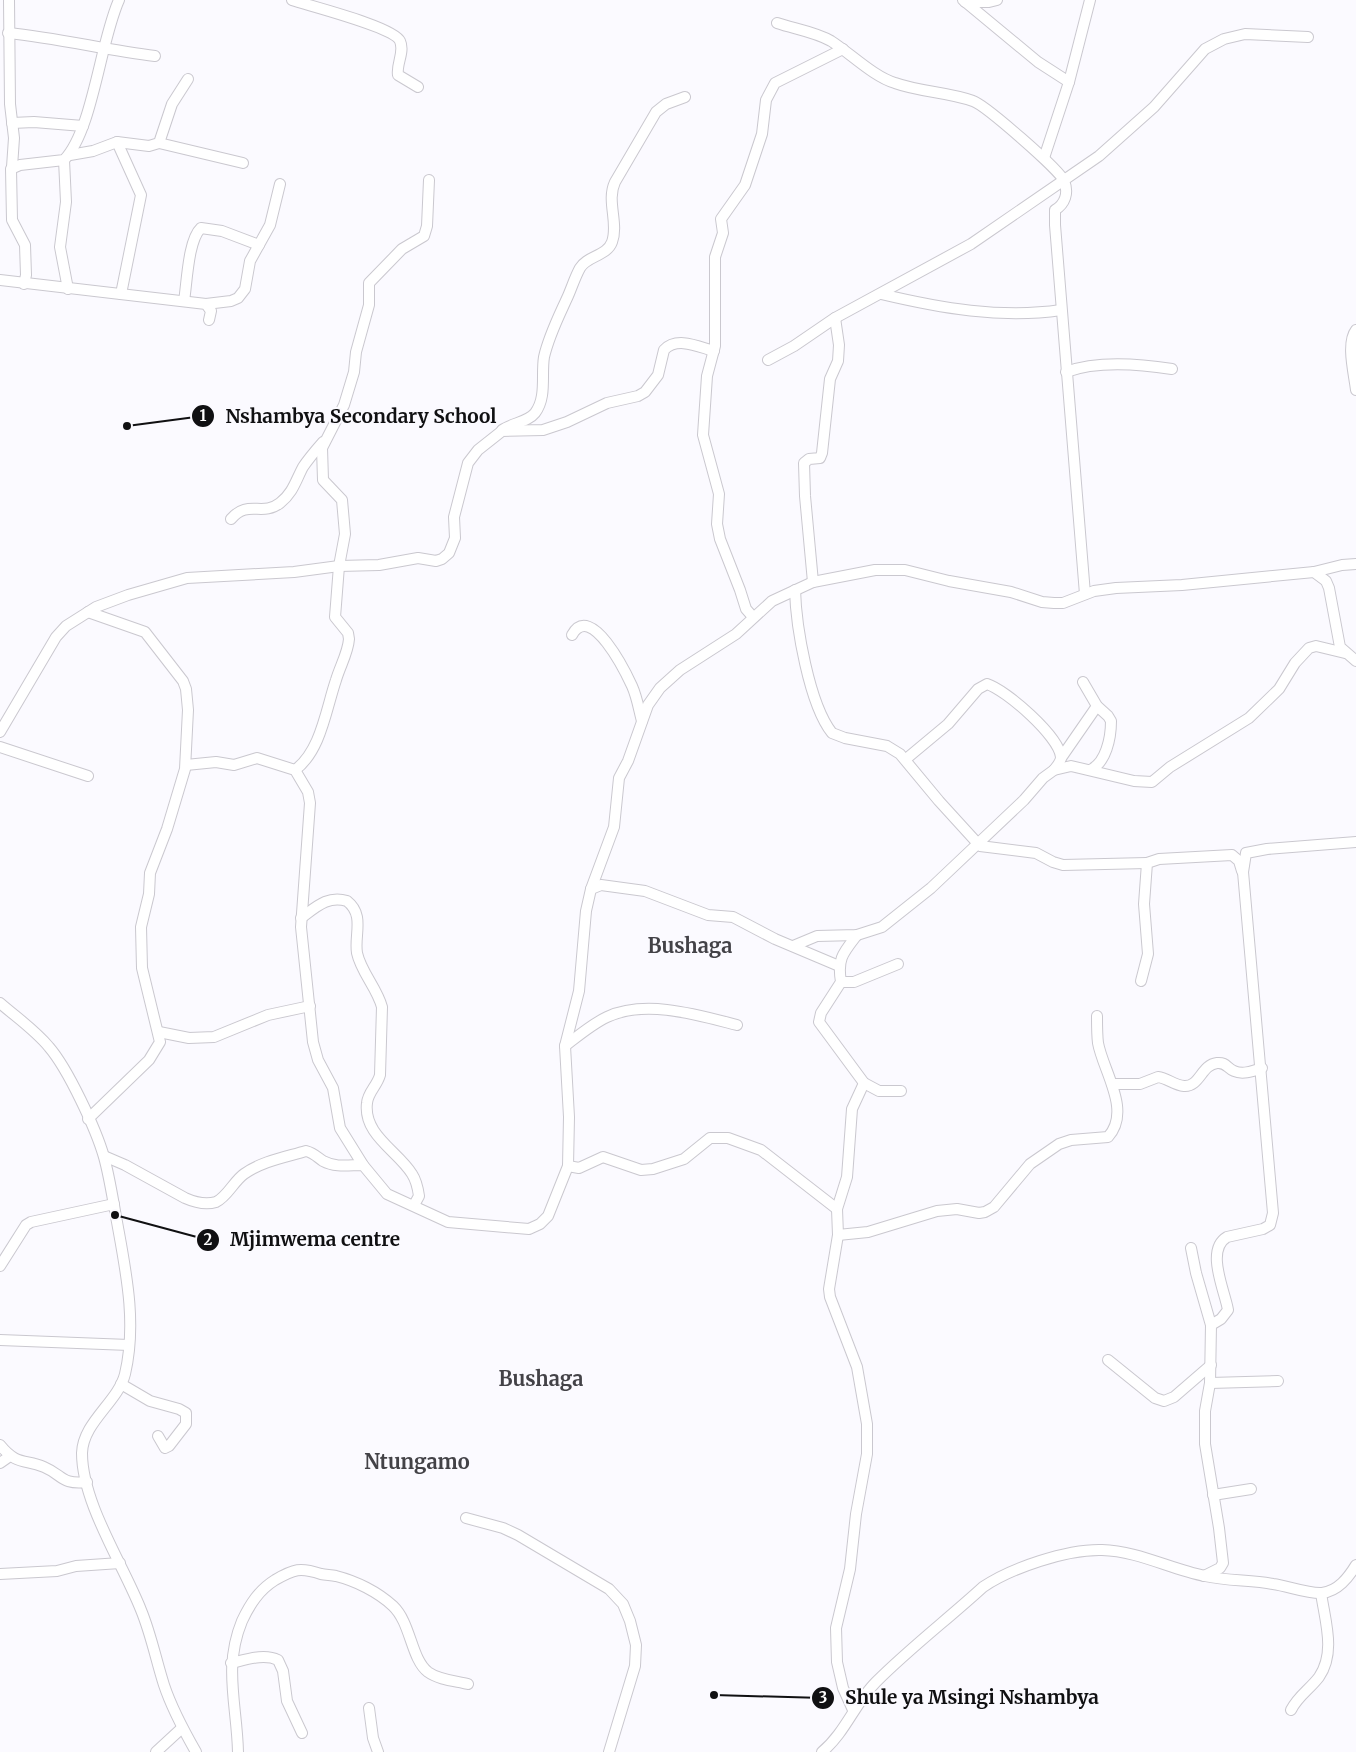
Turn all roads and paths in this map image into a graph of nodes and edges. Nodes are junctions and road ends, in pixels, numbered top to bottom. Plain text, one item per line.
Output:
1 (9, 0) edge
2 (119, 0) edge
3 (292, 0) edge
4 (997, 0) edge
5 (1090, 0) edge
6 (964, 1) edge
7 (777, 23) dead end
8 (8, 33) junction
9 (1308, 37) dead end
10 (104, 48) junction
11 (842, 49) junction
12 (155, 56) dead end
13 (188, 79) dead end
14 (1069, 82) junction
15 (418, 87) dead end
16 (686, 97) dead end
17 (12, 123) junction
18 (83, 126) junction
19 (117, 142) junction
20 (159, 143) junction
21 (67, 158) junction
22 (1044, 158) junction
23 (243, 163) dead end
24 (12, 167) junction
25 (429, 180) dead end
26 (1064, 180) junction
27 (280, 184) dead end
28 (260, 245) junction
29 (0, 280) edge
30 (24, 284) junction
31 (68, 289) junction
32 (121, 294) junction
33 (881, 294) junction
34 (184, 301) junction
35 (206, 304) junction
36 (1061, 310) junction
37 (835, 318) junction
38 (209, 320) dead end
39 (1356, 330) edge
40 (714, 351) junction
41 (768, 360) dead end
42 (1172, 369) dead end
43 (1066, 372) junction
44 (1356, 390) edge
45 (502, 431) junction
46 (324, 442) junction
47 (231, 520) dead end
48 (1356, 564) edge
49 (339, 566) junction
50 (1314, 572) junction
51 (813, 582) junction
52 (795, 590) junction
53 (1085, 594) junction
54 (88, 612) junction
55 (753, 618) junction
56 (572, 635) dead end
57 (1345, 653) junction
58 (1356, 661) edge
59 (1082, 682) dead end
60 (1097, 706) junction
61 (642, 721) junction
62 (0, 732) edge
63 (0, 748) edge
64 (1061, 758) junction
65 (906, 759) junction
66 (186, 765) junction
67 (295, 770) junction
68 (1054, 770) junction
69 (1090, 770) junction
70 (88, 776) dead end
71 (1356, 842) edge
72 (977, 844) junction
73 (1147, 863) junction
74 (1243, 872) junction
75 (591, 889) junction
76 (301, 918) junction
77 (857, 935) junction
78 (793, 946) junction
79 (898, 964) dead end
80 (838, 966) junction
81 (842, 982) junction
82 (1141, 982) dead end
83 (0, 1003) edge
84 (310, 1006) junction
85 (1096, 1016) dead end
86 (737, 1025) dead end
87 (159, 1032) junction
88 (565, 1046) junction
89 (1262, 1068) junction
90 (864, 1083) junction
91 (1112, 1084) junction
92 (901, 1091) dead end
93 (88, 1119) junction
94 (104, 1156) junction
95 (363, 1165) junction
96 (568, 1166) junction
97 (114, 1204) junction
98 (414, 1205) junction
99 (837, 1210) junction
100 (838, 1235) junction
101 (1192, 1248) dead end
102 (0, 1266) edge
103 (1211, 1325) junction
104 (0, 1340) edge
105 (129, 1345) junction
106 (1108, 1360) dead end
107 (1211, 1365) junction
108 (1278, 1381) dead end
109 (1210, 1383) junction
110 (121, 1384) junction
111 (158, 1436) dead end
112 (0, 1445) edge
113 (10, 1456) junction
114 (0, 1462) edge
115 (87, 1482) junction
116 (1250, 1490) dead end
117 (1213, 1495) junction
118 (466, 1518) dead end
119 (120, 1562) junction
120 (1356, 1565) edge
121 (0, 1574) edge
122 (1204, 1576) junction
123 (1321, 1593) junction
124 (231, 1663) junction
125 (468, 1684) dead end
126 (369, 1708) dead end
127 (853, 1710) junction
128 (1291, 1710) dead end
129 (182, 1728) junction
130 (302, 1733) dead end
131 (156, 1752) edge
132 (196, 1752) edge
133 (238, 1752) edge
134 (378, 1752) edge
135 (609, 1752) edge
136 (822, 1752) edge

1 - 8 street
2 - 10 street
3 - 15 street
4 - 6 street
5 - 14 street
6 - 14 street
7 - 11 street
8 - 10 street
8 - 17 street
9 - 26 street
10 - 12 street
10 - 18 street
11 - 22 street
11 - 40 street
13 - 20 street
14 - 22 street
16 - 45 street
17 - 18 street
17 - 24 street
18 - 21 street
19 - 20 street
19 - 21 street
19 - 32 street
20 - 23 street
21 - 24 street
21 - 31 street
22 - 26 street
24 - 30 street
25 - 46 street
26 - 33 street
26 - 36 street
27 - 28 street
28 - 34 street
28 - 35 street
29 - 30 street
30 - 31 street
31 - 32 street
32 - 34 street
33 - 36 street
33 - 37 street
34 - 35 street
35 - 38 street
36 - 43 street
37 - 41 street
37 - 51 street
39 - 44 street
40 - 45 street
40 - 55 street
42 - 43 street
43 - 53 street
45 - 49 street
46 - 47 street
46 - 49 street
48 - 50 street
49 - 54 street
49 - 67 street
50 - 53 street
50 - 57 street
51 - 52 street
51 - 53 street
52 - 55 street
52 - 65 street
54 - 62 street
54 - 66 street
55 - 61 street
56 - 61 street
57 - 58 street
57 - 69 street
59 - 60 street
60 - 64 street
60 - 69 street
61 - 75 street
63 - 70 street
64 - 65 street
64 - 68 street
65 - 72 street
66 - 67 street
66 - 87 street
67 - 76 street
68 - 69 street
68 - 72 street
71 - 74 street
72 - 73 street
72 - 77 street
73 - 74 street
73 - 82 street
74 - 89 street
75 - 78 street
75 - 88 street
76 - 84 street
76 - 98 street
77 - 78 street
77 - 80 street
78 - 80 street
79 - 81 street
80 - 81 street
81 - 90 street
83 - 93 street
84 - 87 street
84 - 95 street
85 - 91 street
86 - 88 street
87 - 93 street
88 - 96 street
89 - 91 street
89 - 103 street
90 - 92 street
90 - 99 street
91 - 100 street
93 - 94 street
94 - 95 street
94 - 97 street
95 - 98 street
96 - 98 street
96 - 99 street
97 - 102 street
97 - 105 street
99 - 100 street
100 - 127 street
101 - 103 street
103 - 107 street
104 - 105 street
105 - 110 street
106 - 107 street
107 - 109 street
108 - 109 street
109 - 117 street
110 - 111 street
110 - 115 street
112 - 113 street
113 - 114 street
113 - 115 street
115 - 119 street
116 - 117 street
117 - 122 street
118 - 135 street
119 - 121 street
119 - 129 street
120 - 123 street
122 - 123 street
122 - 127 street
123 - 128 street
124 - 125 street
124 - 130 street
124 - 133 street
126 - 134 street
127 - 136 street
129 - 131 street
129 - 132 street

